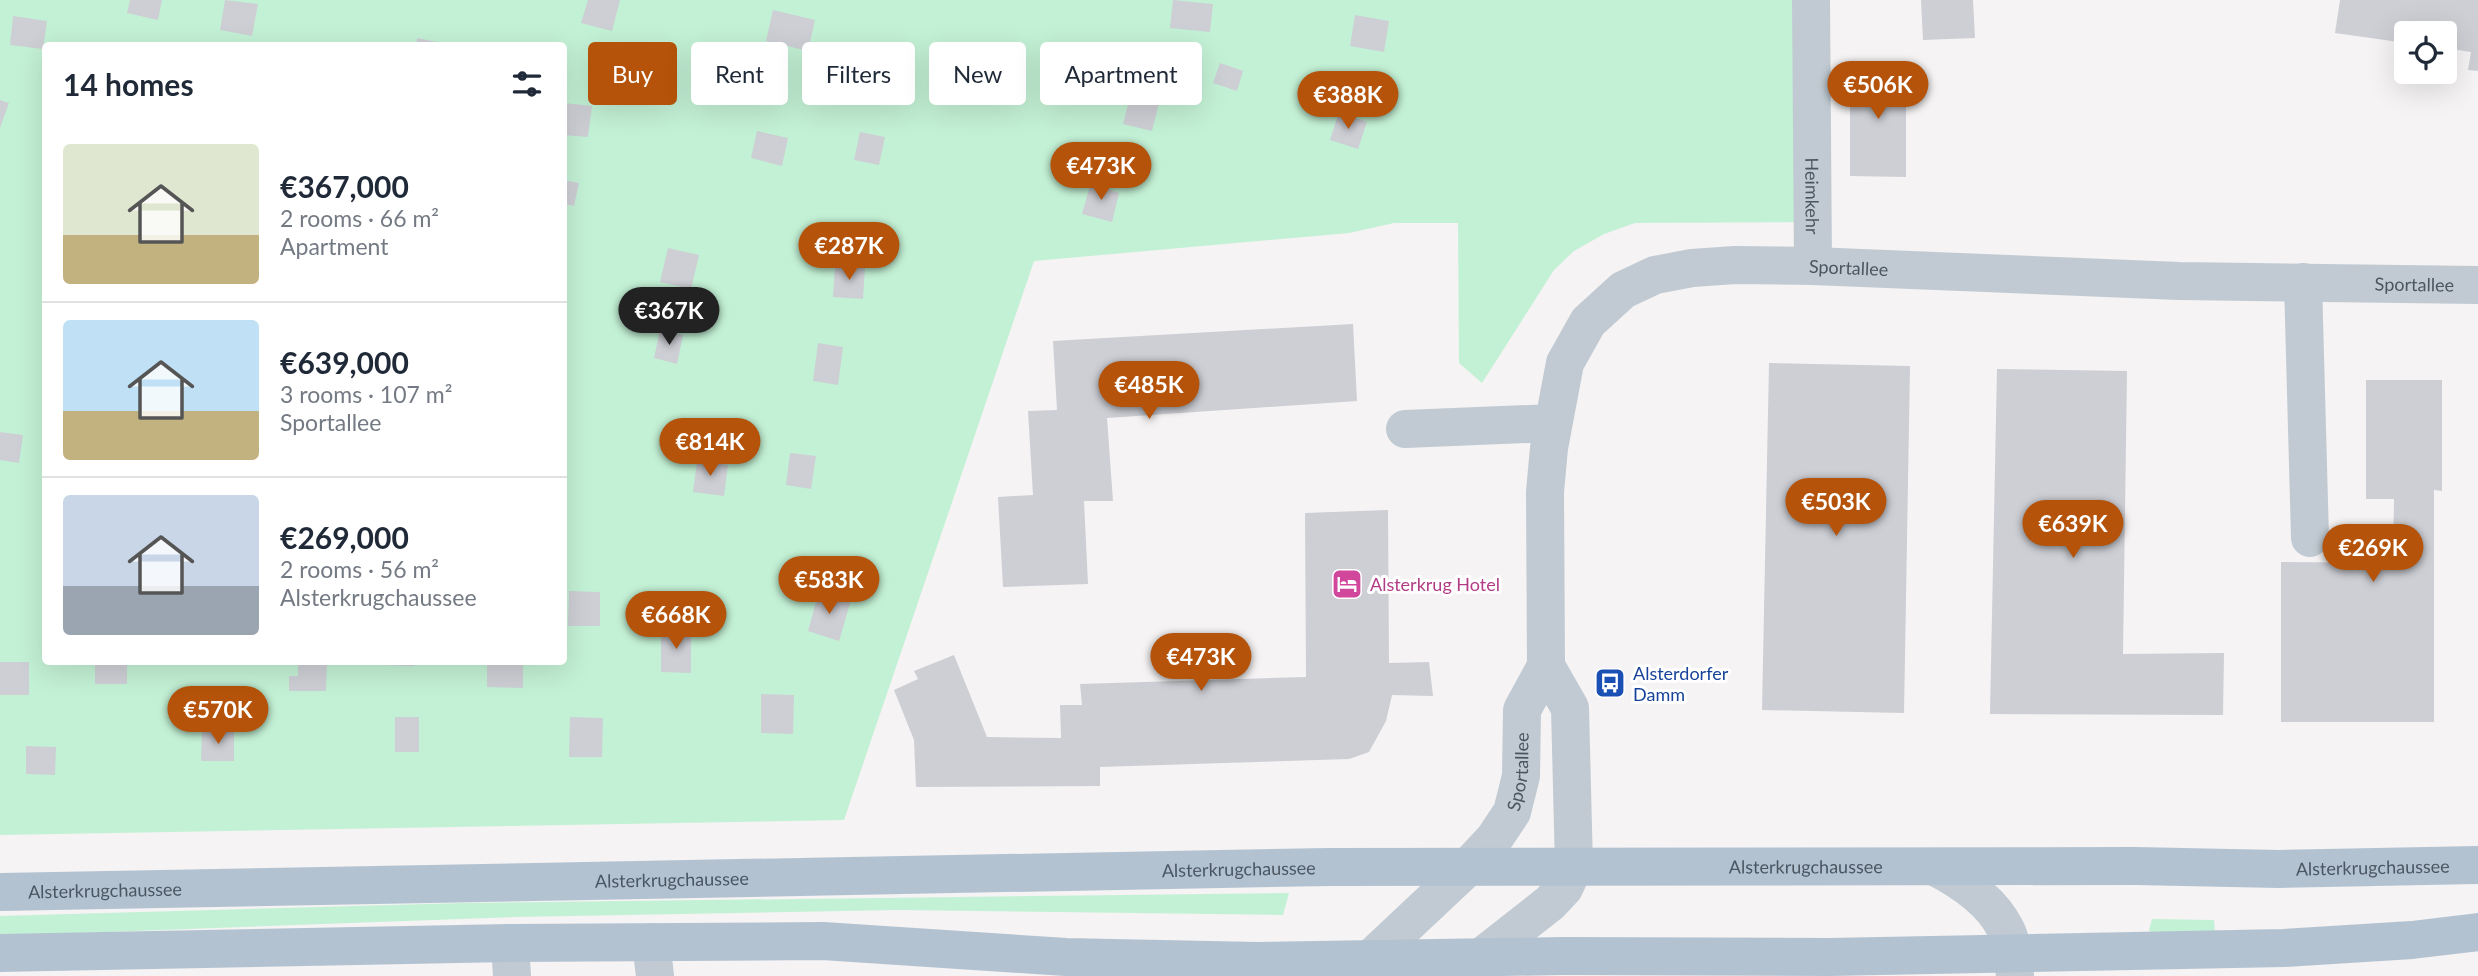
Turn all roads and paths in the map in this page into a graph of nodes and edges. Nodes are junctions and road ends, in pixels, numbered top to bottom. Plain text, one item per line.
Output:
1 (1811, 0) edge
2 (1813, 266) junction
3 (2303, 282) junction
4 (2478, 285) edge
5 (1553, 424) junction
6 (1405, 429) dead end
7 (2310, 538) dead end
8 (1546, 666) junction
9 (2478, 865) edge
10 (1468, 867) junction
11 (1574, 867) junction
12 (1935, 867) junction
13 (0, 892) edge
14 (2478, 933) edge
15 (1829, 957) junction
16 (653, 959) edge
17 (23, 960) edge
18 (511, 960) edge
19 (2014, 965) edge
20 (1470, 966) edge
21 (1155, 967) edge
22 (1360, 967) edge
23 (1870, 976) edge

1 - 2 street, Heimkehr
2 - 3 street, Sportallee
2 - 5 street, Sportallee
3 - 4 street, Sportallee
3 - 7 street
5 - 6 street
5 - 8 street, Sportallee
8 - 10 street, Sportallee
8 - 11 street, Sportallee
9 - 12 main road, Alsterkrugchaussee
10 - 11 main road, Alsterkrugchaussee
10 - 13 main road, Alsterkrugchaussee
10 - 22 street, Sportallee
11 - 12 main road, Alsterkrugchaussee
11 - 20 street
12 - 19 street
14 - 19 main road
15 - 19 main road
15 - 20 main road
15 - 23 street
16 - 18 main road
16 - 21 main road
17 - 18 main road
20 - 22 main road
21 - 22 main road

